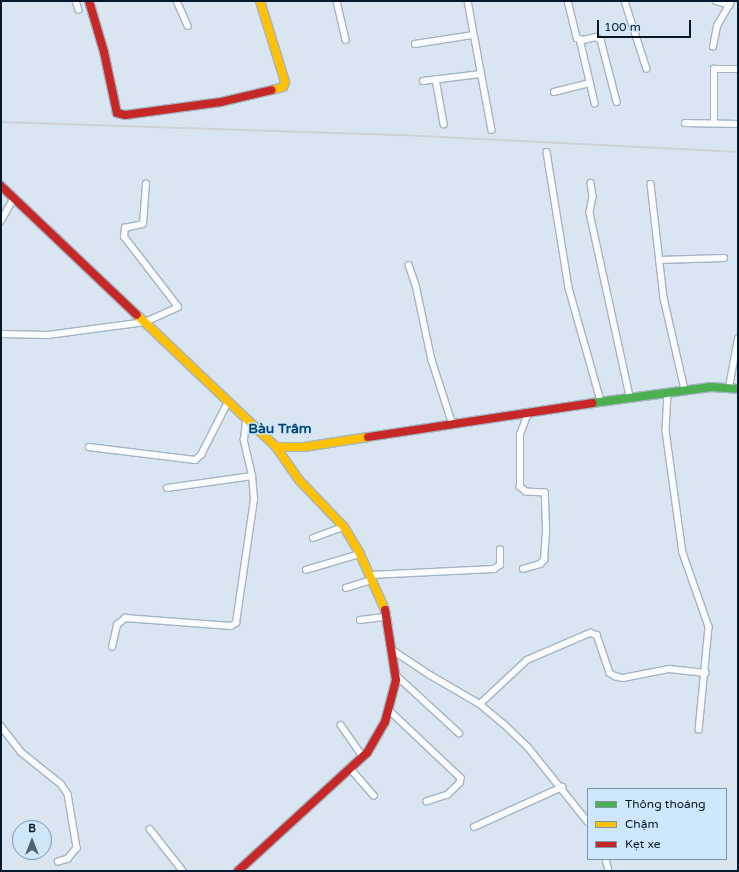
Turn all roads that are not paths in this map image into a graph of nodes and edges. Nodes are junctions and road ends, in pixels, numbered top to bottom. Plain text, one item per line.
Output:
1 (76, 1) edge
2 (89, 1) edge
3 (177, 1) edge
4 (260, 1) edge
5 (337, 1) edge
6 (468, 1) edge
7 (568, 1) edge
8 (625, 1) edge
9 (716, 1) edge
10 (730, 3) edge
11 (79, 10) dead end
12 (188, 26) dead end
13 (473, 35) junction
14 (346, 40) dead end
15 (580, 40) junction
16 (415, 44) dead end
17 (713, 47) dead end
18 (647, 69) dead end
19 (738, 69) edge
20 (481, 74) junction
21 (436, 79) junction
22 (423, 81) dead end
23 (590, 83) junction
24 (554, 92) dead end
25 (617, 102) dead end
26 (595, 103) dead end
27 (685, 123) dead end
28 (714, 123) junction
29 (444, 124) dead end
30 (738, 124) edge
31 (492, 130) dead end
32 (547, 152) dead end
33 (591, 183) dead end
34 (146, 184) dead end
35 (651, 184) dead end
36 (1, 186) edge
37 (14, 198) junction
38 (1, 221) edge
39 (724, 258) dead end
40 (659, 260) junction
41 (409, 265) dead end
42 (146, 322) junction
43 (1, 334) edge
44 (738, 339) edge
45 (729, 387) junction
46 (738, 389) edge
47 (685, 390) junction
48 (668, 393) junction
49 (630, 397) junction
50 (600, 401) junction
51 (228, 402) junction
52 (528, 412) junction
53 (246, 421) junction
54 (452, 422) junction
55 (89, 447) dead end
56 (276, 447) junction
57 (252, 476) junction
58 (167, 488) dead end
59 (344, 527) junction
60 (313, 538) dead end
61 (500, 550) dead end
62 (360, 554) junction
63 (523, 569) dead end
64 (306, 570) dead end
65 (371, 577) junction
66 (346, 588) dead end
67 (386, 617) junction
68 (360, 620) dead end
69 (112, 647) dead end
70 (391, 648) junction
71 (706, 673) junction
72 (396, 675) junction
73 (480, 704) junction
74 (389, 710) junction
75 (341, 725) dead end
76 (1, 726) edge
77 (699, 730) dead end
78 (460, 733) dead end
79 (363, 757) junction
80 (351, 769) junction
81 (562, 787) junction
82 (374, 795) dead end
83 (427, 802) dead end
84 (587, 821) edge
85 (474, 827) dead end
86 (150, 829) dead end
87 (606, 860) edge
88 (58, 862) dead end
89 (184, 871) edge
90 (238, 871) edge
91 (609, 871) edge

1 - 11 street
2 - 4 street
3 - 12 street
5 - 14 street
6 - 13 street
7 - 15 street
8 - 18 street
9 - 10 street
10 - 17 street
13 - 16 street
13 - 20 street
15 - 23 street
15 - 25 street
19 - 28 street
20 - 21 street
20 - 31 street
21 - 22 street
21 - 29 street
23 - 24 street
23 - 26 street
27 - 28 street
28 - 30 street
32 - 50 street
33 - 49 street
34 - 42 street
35 - 40 street
36 - 37 street
37 - 38 street
37 - 42 street
39 - 40 street
40 - 47 street
41 - 54 street
42 - 43 street
42 - 51 street
44 - 45 street
45 - 46 street
45 - 47 street
47 - 48 street
48 - 49 street
48 - 71 street
49 - 50 street
50 - 52 street
51 - 53 street
51 - 55 street
52 - 54 street
52 - 63 street
53 - 56 street
53 - 57 street
54 - 56 street
56 - 59 street
57 - 58 street
57 - 69 street
59 - 60 street
59 - 62 street
61 - 65 street
62 - 64 street
62 - 65 street
65 - 66 street
65 - 67 street
67 - 68 street
67 - 70 street
70 - 72 street
70 - 73 street
71 - 73 street
71 - 77 street
72 - 74 street
72 - 78 street
73 - 81 street
74 - 79 street
74 - 83 street
75 - 79 street
76 - 88 street
79 - 80 street
80 - 82 street
80 - 90 street
81 - 84 street
81 - 85 street
86 - 89 street
87 - 91 street

